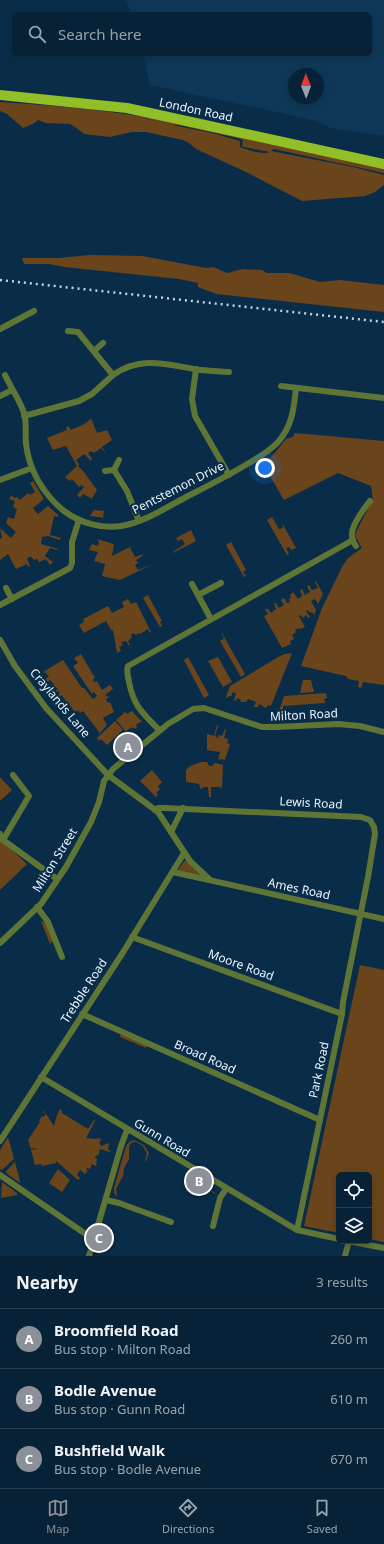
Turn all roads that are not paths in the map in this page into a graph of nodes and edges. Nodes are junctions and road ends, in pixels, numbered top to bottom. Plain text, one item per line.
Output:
1 (0, 95) edge
2 (384, 164) edge
3 (34, 310) dead end
4 (0, 329) edge
5 (68, 330) dead end
6 (103, 343) dead end
7 (94, 351) junction
8 (196, 369) junction
9 (229, 372) dead end
10 (5, 375) dead end
11 (113, 375) junction
12 (281, 386) dead end
13 (296, 388) junction
14 (12, 390) junction
15 (0, 396) edge
16 (384, 398) edge
17 (24, 416) junction
18 (119, 460) dead end
19 (32, 468) junction
20 (114, 470) junction
21 (105, 471) dead end
22 (229, 475) junction
23 (0, 480) edge
24 (370, 501) dead end
25 (79, 520) junction
26 (139, 521) junction
27 (221, 582) dead end
28 (192, 584) dead end
29 (6, 588) dead end
30 (198, 595) junction
31 (12, 599) junction
32 (0, 605) edge
33 (211, 619) junction
34 (0, 640) edge
35 (159, 730) junction
36 (384, 732) edge
37 (13, 775) dead end
38 (108, 775) junction
39 (182, 808) junction
40 (155, 810) junction
41 (172, 832) junction
42 (0, 834) edge
43 (3, 840) junction
44 (184, 853) junction
45 (173, 872) junction
46 (58, 879) junction
47 (210, 880) junction
48 (37, 907) junction
49 (361, 914) junction
50 (384, 919) edge
51 (132, 937) junction
52 (0, 943) edge
53 (62, 957) dead end
54 (82, 1014) junction
55 (342, 1014) junction
56 (41, 1077) junction
57 (320, 1120) junction
58 (127, 1130) junction
59 (0, 1141) edge
60 (0, 1175) edge
61 (226, 1189) junction
62 (106, 1200) junction
63 (171, 1222) dead end
64 (213, 1226) dead end
65 (297, 1230) junction
66 (95, 1238) junction
67 (336, 1238) edge
68 (347, 1244) edge
69 (363, 1244) edge
70 (384, 1248) edge
71 (90, 1256) edge
72 (345, 1256) edge

1 - 2 main road, London Road
3 - 4 street
5 - 7 street
6 - 7 street
7 - 11 street
8 - 9 street
8 - 11 street
8 - 22 street
10 - 14 street, Pentstemon Drive
11 - 17 street
12 - 13 street
13 - 16 street
13 - 22 street, Pentstemon Drive
14 - 15 street
14 - 17 street, Pentstemon Drive
17 - 19 street, Pentstemon Drive
18 - 20 street
19 - 23 street
19 - 25 street, Pentstemon Drive
20 - 21 street
20 - 26 street
22 - 26 street, Pentstemon Drive
24 - 33 street
25 - 26 street, Pentstemon Drive
25 - 31 street
27 - 30 street
28 - 30 street
29 - 31 street
30 - 33 street
31 - 32 street
33 - 35 street
34 - 38 street, Craylands Lane
35 - 36 street, Milton Road
35 - 38 street, Milton Road
37 - 43 street
38 - 40 street, Ames Road
38 - 46 street, Milton Street
39 - 40 street, Lewis Road
39 - 41 street
39 - 49 street, Lewis Road
40 - 41 street, Ames Road
41 - 44 street, Ames Road
42 - 43 street
43 - 46 street
44 - 45 street, Trebble Road
44 - 47 street, Ames Road
45 - 47 street, Ames Road
45 - 51 street, Trebble Road
46 - 48 street, Milton Street
47 - 49 street, Ames Road
48 - 52 street, Milton Street
48 - 53 street
49 - 50 street, Ames Road
49 - 55 street, Park Road
51 - 54 street, Trebble Road
51 - 55 street, Moore Road
54 - 56 street, Trebble Road
54 - 57 street, Broad Road
55 - 57 street, Park Road
56 - 58 street, Gunn Road
56 - 59 street, Trebble Road
57 - 65 street, Park Road
58 - 61 street, Gunn Road
58 - 62 street
60 - 66 street
61 - 64 street
61 - 65 street, Gunn Road
62 - 63 street
62 - 66 street
65 - 67 street, Gunn Road
66 - 71 street
68 - 72 street
69 - 70 street

